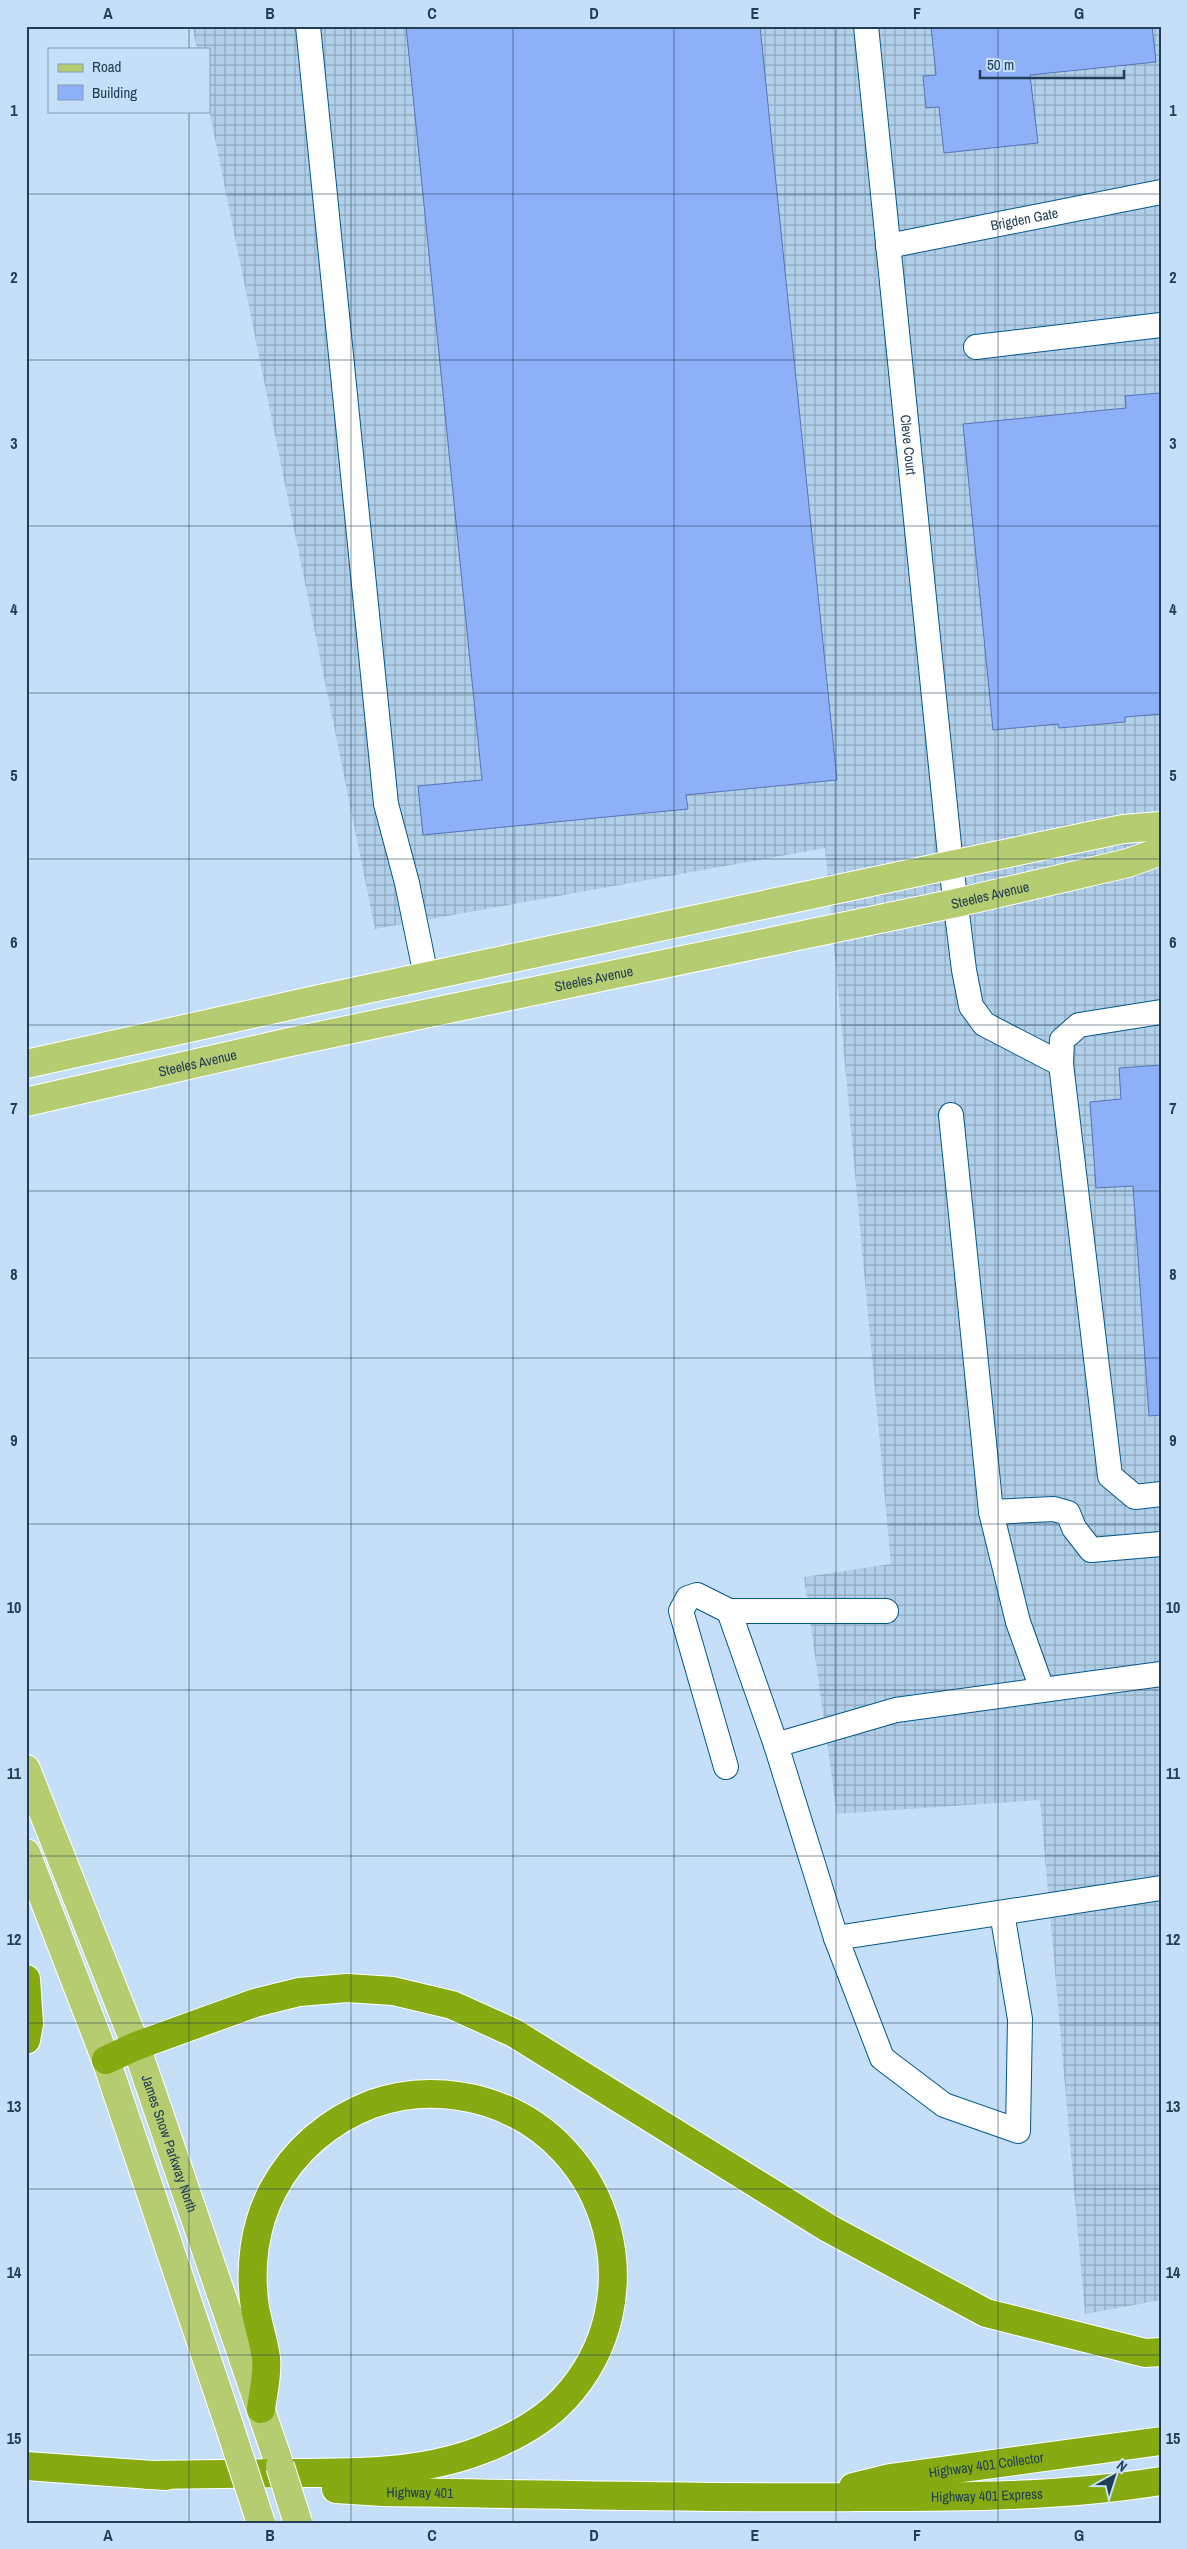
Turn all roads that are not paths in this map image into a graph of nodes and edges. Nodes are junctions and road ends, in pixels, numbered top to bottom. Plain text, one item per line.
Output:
1 (308, 26) edge
2 (866, 26) edge
3 (1160, 198) edge
4 (888, 246) junction
5 (1161, 325) edge
6 (976, 346) dead end
7 (1161, 826) edge
8 (1161, 851) edge
9 (952, 865) junction
10 (956, 903) junction
11 (426, 976) junction
12 (1161, 1012) edge
13 (26, 1064) edge
14 (1062, 1064) junction
15 (26, 1102) edge
16 (950, 1115) dead end
17 (1161, 1494) edge
18 (990, 1512) junction
19 (1161, 1544) edge
20 (729, 1611) junction
21 (886, 1611) dead end
22 (1161, 1674) edge
23 (1042, 1689) junction
24 (776, 1745) junction
25 (726, 1767) dead end
26 (26, 1769) edge
27 (26, 1852) edge
28 (1161, 1888) edge
29 (1002, 1913) junction
30 (836, 1938) junction
31 (26, 1979) edge
32 (26, 2040) edge
33 (136, 2046) junction
34 (106, 2060) junction
35 (1161, 2352) edge
36 (261, 2409) junction
37 (1161, 2441) edge
38 (26, 2466) edge
39 (148, 2475) junction
40 (1161, 2482) edge
41 (813, 2498) junction
42 (261, 2523) edge
43 (298, 2523) edge

1 - 11 street
2 - 4 street, Cleve Court
3 - 4 street, Brigden Gate
4 - 9 street, Cleve Court
5 - 6 street
7 - 9 main road
8 - 10 main road, Steeles Avenue
9 - 10 street, Cleve Court
9 - 11 main road
10 - 14 street, Cleve Court
10 - 15 main road, Steeles Avenue
11 - 13 main road
12 - 14 street
14 - 17 street
16 - 18 street
18 - 19 street
18 - 23 street
20 - 21 street
20 - 24 street
20 - 25 street
22 - 23 street
23 - 24 street
24 - 30 street
26 - 33 main road, James Snow Parkway North
27 - 34 main road
28 - 29 street
29 - 30 street
29 - 30 street
31 - 32 highway
33 - 34 highway
33 - 35 highway
33 - 36 main road, James Snow Parkway North
34 - 42 main road, bridge
36 - 39 highway
36 - 43 main road, James Snow Parkway North, bridge
37 - 41 highway, Highway 401 Collector
38 - 39 highway, Highway 401
39 - 41 highway, Highway 401
40 - 41 highway, Highway 401 Express

